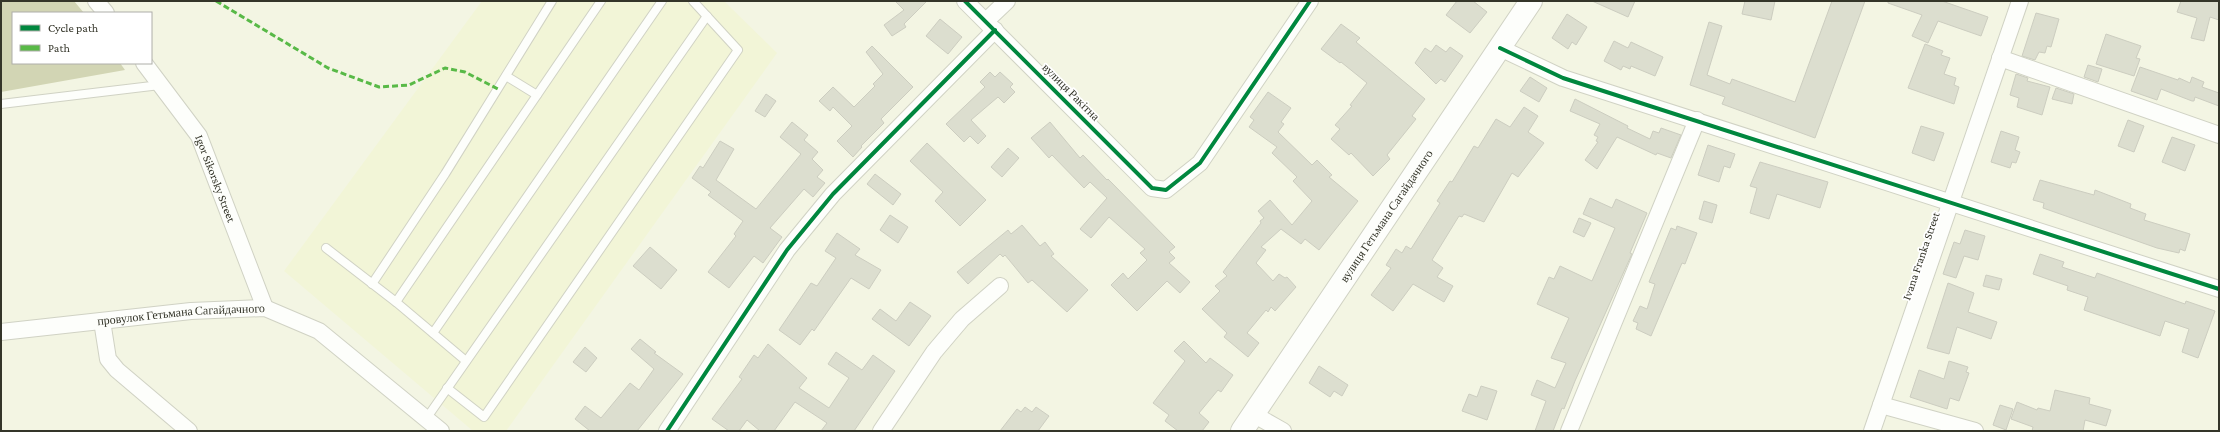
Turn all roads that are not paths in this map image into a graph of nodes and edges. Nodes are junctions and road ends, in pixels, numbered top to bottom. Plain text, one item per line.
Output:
1 (96, 1) edge
2 (552, 1) edge
3 (601, 1) edge
4 (662, 1) edge
5 (693, 1) edge
6 (965, 1) edge
7 (1007, 1) edge
8 (1310, 1) edge
9 (1531, 1) edge
10 (2020, 1) edge
11 (105, 12) edge
12 (707, 16) junction
13 (990, 26) junction
14 (1500, 48) junction
15 (2000, 58) junction
16 (145, 64) edge
17 (506, 76) junction
18 (160, 85) junction
19 (537, 95) junction
20 (1, 104) edge
21 (1697, 120) junction
22 (2219, 135) edge
23 (1951, 202) junction
24 (326, 248) dead end
25 (372, 284) junction
26 (1000, 286) dead end
27 (2219, 289) edge
28 (396, 302) junction
29 (265, 308) junction
30 (102, 321) junction
31 (1, 332) edge
32 (433, 333) junction
33 (466, 361) junction
34 (447, 388) junction
35 (1881, 405) junction
36 (426, 419) junction
37 (1248, 422) edge
38 (189, 431) edge
39 (441, 431) edge
40 (667, 431) edge
41 (881, 431) edge
42 (1284, 431) edge
43 (1569, 431) edge
44 (1872, 431) edge
45 (1975, 431) edge

1 - 11 street
2 - 17 lane
3 - 19 lane
4 - 32 lane
5 - 12 lane
6 - 13 street, вулиця Ракітна
7 - 13 street
8 - 13 street, вулиця Ракітна
9 - 14 main road, вулиця Гетьмана Сагайдачного
10 - 15 street, Ivana Franka Street
12 - 33 lane
12 - 34 lane
13 - 40 street
14 - 21 street
14 - 37 main road, вулиця Гетьмана Сагайдачного
15 - 22 street
15 - 23 street, Ivana Franka Street
16 - 18 street, Igor Sikorsky Street
17 - 19 lane
17 - 25 lane
18 - 20 lane
18 - 29 street, Igor Sikorsky Street
19 - 28 lane
21 - 23 street
21 - 43 street
23 - 27 street
23 - 35 street, Ivana Franka Street
24 - 25 lane
25 - 28 lane
26 - 41 street
28 - 32 lane
29 - 30 street, провулок Гетьмана Сагайдачного
29 - 36 street, провулок Гетьмана Сагайдачного
30 - 31 street, провулок Гетьмана Сагайдачного
30 - 38 street
32 - 33 lane
33 - 34 lane
34 - 36 lane
35 - 44 street, Ivana Franka Street
35 - 45 street
36 - 39 street, провулок Гетьмана Сагайдачного
37 - 42 street

